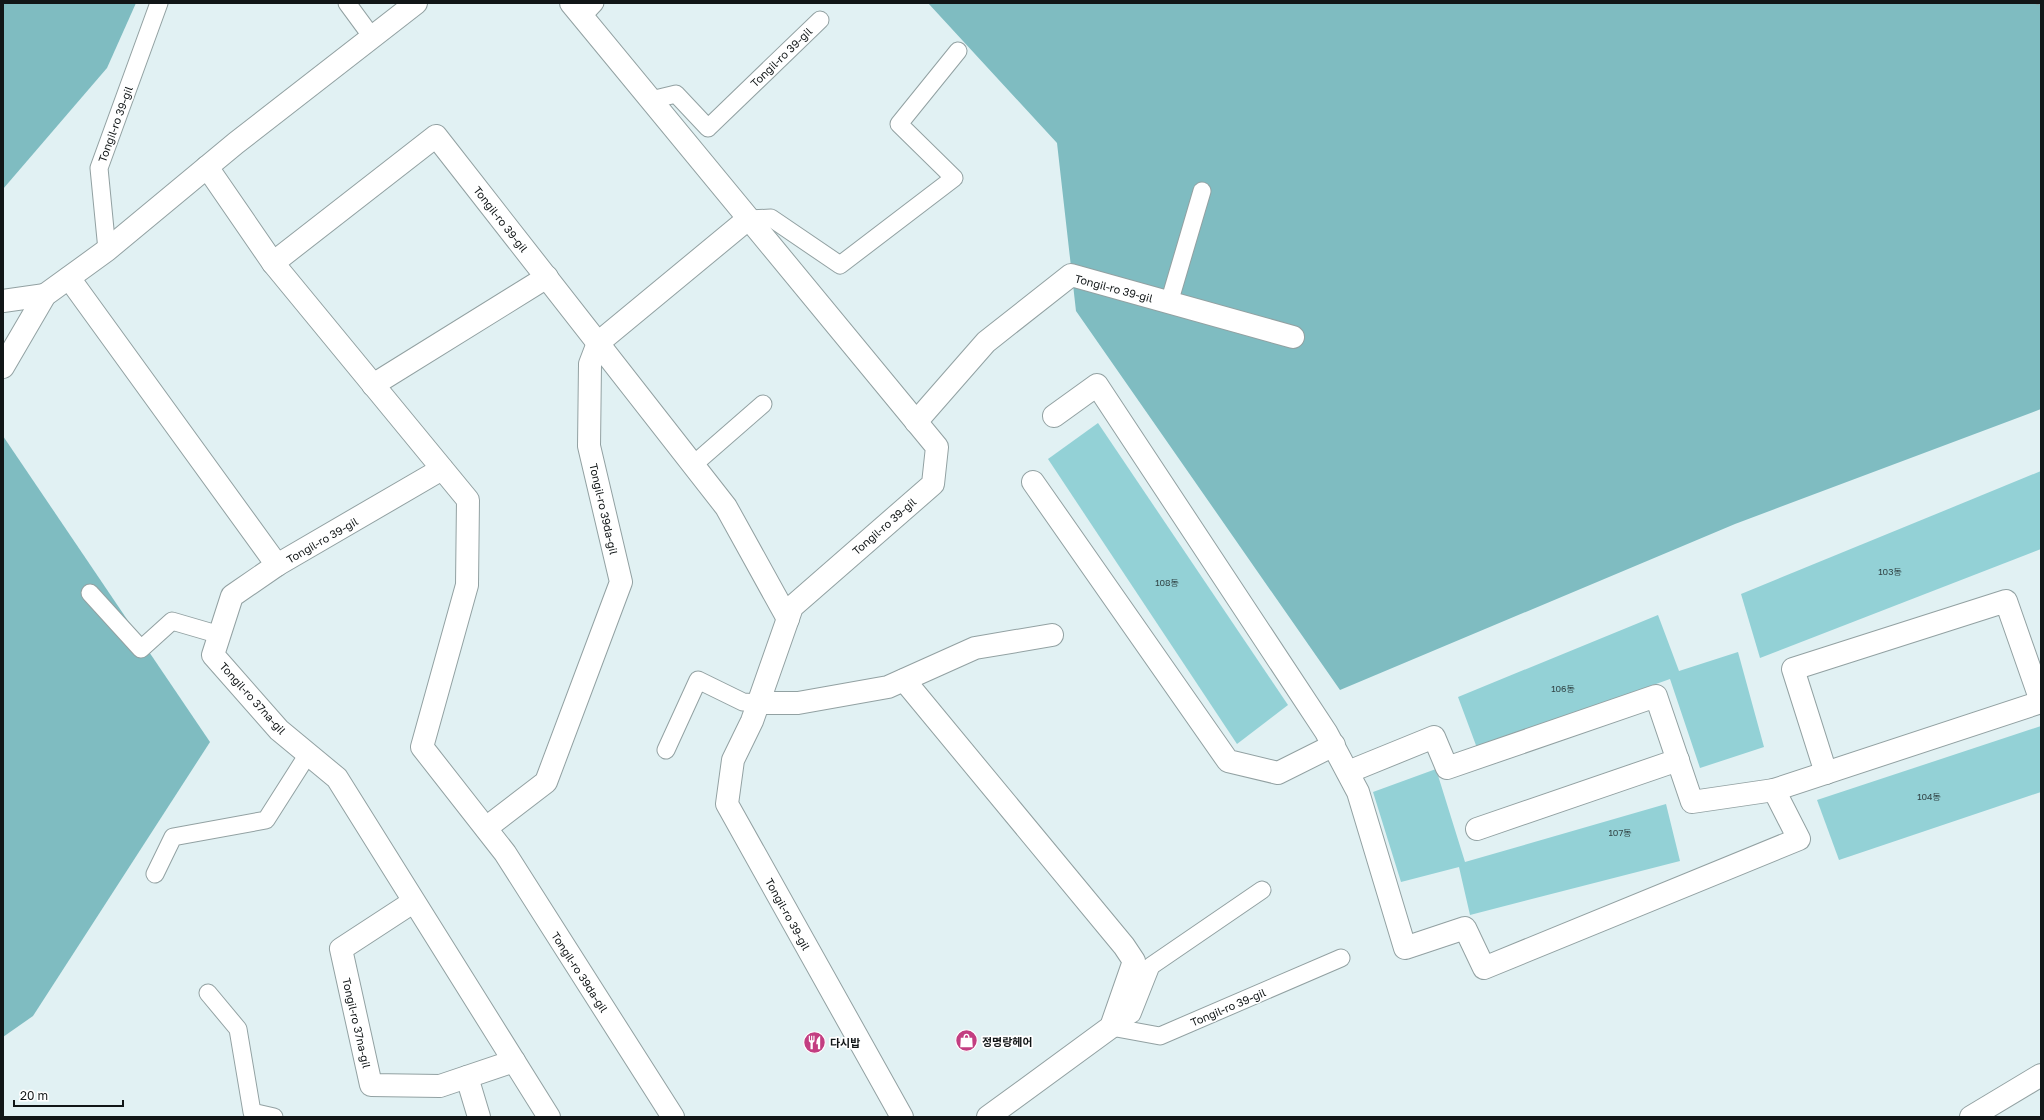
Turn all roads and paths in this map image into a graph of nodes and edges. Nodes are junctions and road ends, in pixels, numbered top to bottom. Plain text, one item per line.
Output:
1 (158, 3) edge
2 (347, 3) edge
3 (416, 3) edge
4 (2036, 3) edge
5 (2041, 5) edge
6 (583, 8) edge
7 (820, 20) dead end
8 (372, 37) junction
9 (958, 51) dead end
10 (651, 100) junction
11 (207, 167) junction
12 (1202, 191) dead end
13 (748, 218) junction
14 (107, 250) junction
15 (273, 262) junction
16 (547, 277) junction
17 (69, 278) junction
18 (45, 295) junction
19 (3, 301) edge
20 (1169, 303) junction
21 (1293, 337) dead end
22 (598, 343) junction
23 (3, 367) edge
24 (373, 384) junction
25 (763, 404) dead end
26 (1054, 416) dead end
27 (916, 422) junction
28 (693, 465) junction
29 (442, 469) junction
30 (1033, 482) dead end
31 (277, 565) junction
32 (90, 593) dead end
33 (788, 618) junction
34 (220, 635) junction
35 (1052, 635) dead end
36 (904, 680) junction
37 (2041, 702) edge
38 (759, 703) junction
39 (1334, 745) junction
40 (666, 750) dead end
41 (308, 754) junction
42 (1678, 760) junction
43 (1348, 772) junction
44 (1826, 773) junction
45 (1774, 790) junction
46 (486, 828) junction
47 (1477, 829) dead end
48 (155, 874) dead end
49 (1262, 890) dead end
50 (413, 902) junction
51 (1341, 958) dead end
52 (208, 992) dead end
53 (1111, 1027) junction
54 (514, 1062) junction
55 (2041, 1075) edge
56 (467, 1077) junction
57 (899, 1116) edge
58 (274, 1117) edge
59 (479, 1117) edge
60 (549, 1117) edge
61 (673, 1117) edge
62 (988, 1117) edge
63 (1971, 1117) edge

1 - 14 lane, Tongil-ro 39-gil
2 - 8 lane
3 - 8 street
4 - 5 path
6 - 10 street, Tongil-ro 39-gil
7 - 10 lane, Tongil-ro 39-gil
8 - 11 street
9 - 13 lane
10 - 13 street, Tongil-ro 39-gil
11 - 14 street
11 - 15 street
12 - 20 lane
13 - 22 street, Tongil-ro 39da-gil
13 - 27 street, Tongil-ro 39-gil
14 - 17 street
15 - 16 street, Tongil-ro 39-gil
15 - 24 street
16 - 22 street, Tongil-ro 39-gil
16 - 24 street
17 - 18 street
17 - 31 street, Tongil-ro 39-gil
18 - 19 street
18 - 23 street
20 - 21 street, Tongil-ro 39-gil
20 - 27 street, Tongil-ro 39-gil
22 - 28 street, Tongil-ro 39-gil
22 - 46 street, Tongil-ro 39da-gil
24 - 29 street
25 - 28 lane
26 - 39 street
27 - 33 street, Tongil-ro 39-gil
28 - 33 street, Tongil-ro 39-gil
29 - 31 street, Tongil-ro 39-gil
29 - 46 street, Tongil-ro 39da-gil
30 - 39 street
31 - 34 street, Tongil-ro 37na-gil
32 - 34 lane
33 - 38 street, Tongil-ro 39-gil
34 - 41 street, Tongil-ro 37na-gil
35 - 36 street
36 - 38 street
36 - 53 street
37 - 44 street
37 - 44 street
38 - 40 lane
38 - 57 street, Tongil-ro 39-gil
39 - 43 street
41 - 48 lane
41 - 50 street, Tongil-ro 37na-gil
42 - 43 street
42 - 45 street
42 - 47 street
43 - 45 street
44 - 45 street
46 - 61 street, Tongil-ro 39da-gil
49 - 53 lane
50 - 54 street, Tongil-ro 37na-gil
50 - 56 street, Tongil-ro 37na-gil
51 - 53 lane, Tongil-ro 39-gil
52 - 58 lane
53 - 62 street
54 - 56 street, Tongil-ro 37na-gil
54 - 60 street, Tongil-ro 37na-gil
55 - 63 street
56 - 59 street

